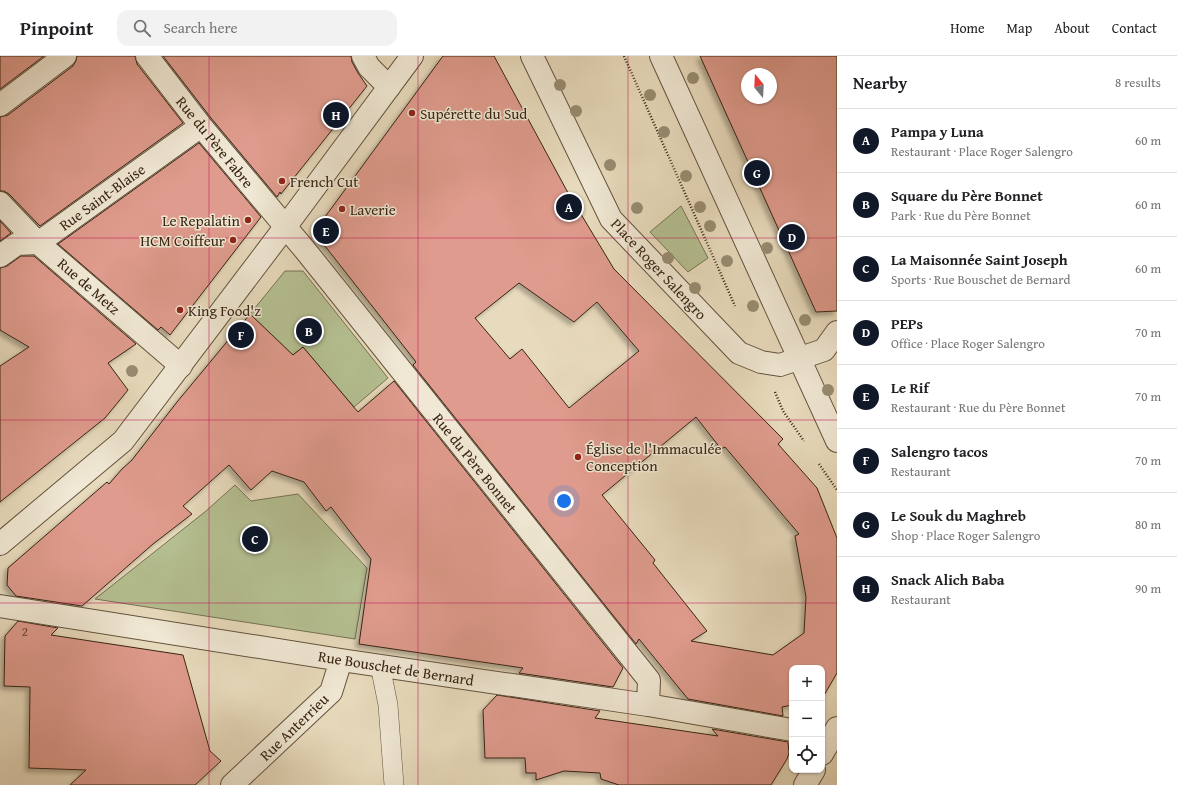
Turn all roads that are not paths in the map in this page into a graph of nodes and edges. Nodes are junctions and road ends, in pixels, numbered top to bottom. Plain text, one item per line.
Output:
1 (65, 56) edge
2 (147, 56) edge
3 (363, 56) edge
4 (412, 56) edge
5 (532, 56) edge
6 (661, 56) edge
7 (389, 87) junction
8 (0, 105) edge
9 (201, 126) junction
10 (0, 203) edge
11 (286, 226) junction
12 (38, 243) junction
13 (0, 256) edge
14 (837, 332) edge
15 (799, 359) junction
16 (181, 366) junction
17 (837, 441) edge
18 (0, 544) edge
19 (0, 606) edge
20 (341, 660) junction
21 (380, 665) junction
22 (648, 705) junction
23 (789, 729) edge
24 (812, 773) edge
25 (232, 785) edge
26 (394, 785) edge
27 (805, 785) edge

1 - 8 street
2 - 9 street, Rue du Père Fabre
3 - 7 street
4 - 7 street
5 - 15 street, Place Roger Salengro
6 - 15 street
7 - 11 street
9 - 11 street, Rue du Père Fabre
9 - 12 street, Rue Saint-Blaise
10 - 12 street, Rue de Metz
11 - 16 street
11 - 22 street, Rue du Père Bonnet
12 - 13 street
12 - 16 street, Rue de Metz
14 - 15 street, Place Roger Salengro
15 - 17 street
16 - 18 street
19 - 20 street, Rue Bouschet de Bernard
20 - 21 street, Rue Bouschet de Bernard
20 - 25 street, Rue Anterrieu
21 - 22 street, Rue Bouschet de Bernard
21 - 26 street
22 - 23 street, Rue Bouschet de Bernard
24 - 27 street

